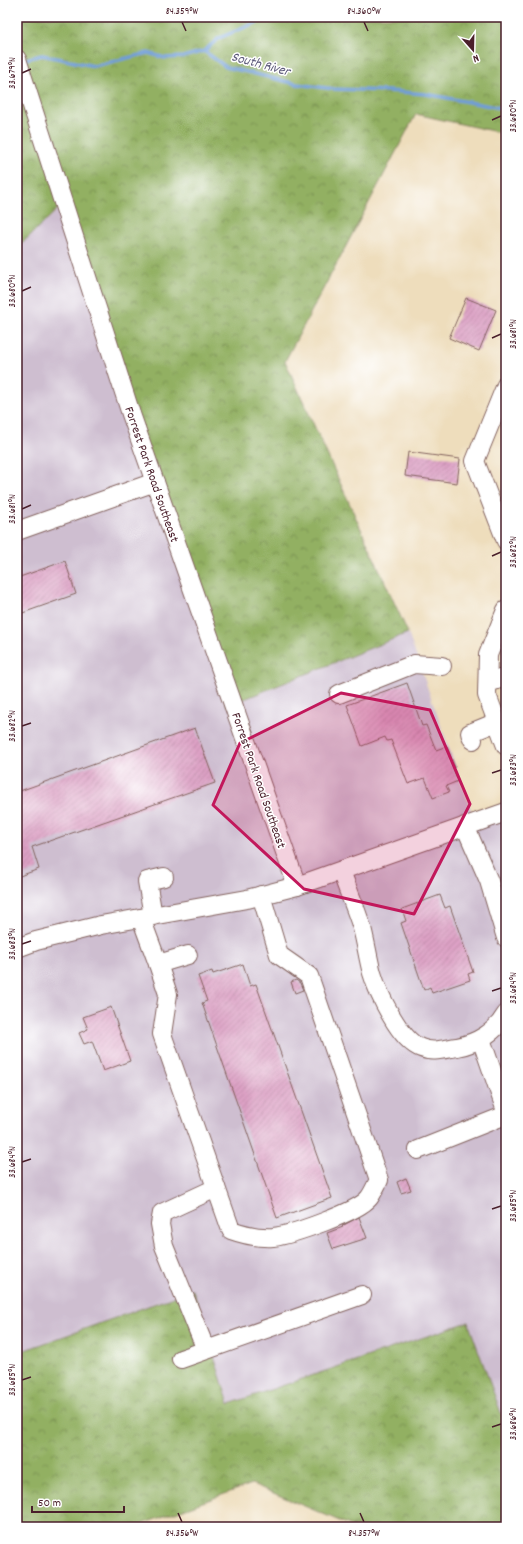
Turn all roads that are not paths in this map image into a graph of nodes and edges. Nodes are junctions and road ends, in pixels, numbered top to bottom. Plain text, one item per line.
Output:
1 (17, 59) edge
2 (506, 385) edge
3 (155, 482) junction
4 (498, 500) edge
5 (17, 531) edge
6 (506, 541) edge
7 (506, 610) edge
8 (442, 666) dead end
9 (506, 677) edge
10 (488, 683) junction
11 (339, 694) dead end
12 (497, 722) junction
13 (469, 731) dead end
14 (506, 746) edge
15 (506, 812) edge
16 (465, 826) junction
17 (341, 870) junction
18 (164, 877) dead end
19 (297, 886) junction
20 (261, 895) junction
21 (147, 917) junction
22 (506, 938) edge
23 (17, 948) edge
24 (188, 955) dead end
25 (158, 964) junction
26 (506, 1014) edge
27 (481, 1039) junction
28 (506, 1111) edge
29 (506, 1115) edge
30 (418, 1150) dead end
31 (216, 1188) junction
32 (362, 1295) dead end
33 (206, 1350) junction
34 (181, 1359) dead end

1 - 3 street, Forrest Park Road Southeast
2 - 4 street
3 - 5 street
3 - 19 street, Forrest Park Road Southeast
4 - 6 street
7 - 10 street
8 - 11 street
9 - 10 street
10 - 12 street
12 - 13 street
12 - 14 street
15 - 16 street
16 - 17 street
16 - 22 street
17 - 19 street
17 - 27 street
18 - 21 street
19 - 20 street
20 - 21 street
20 - 31 street
21 - 23 street
21 - 25 street
24 - 25 street
25 - 31 street
26 - 27 street
27 - 28 street
29 - 30 street
31 - 33 street
32 - 33 street
33 - 34 street

